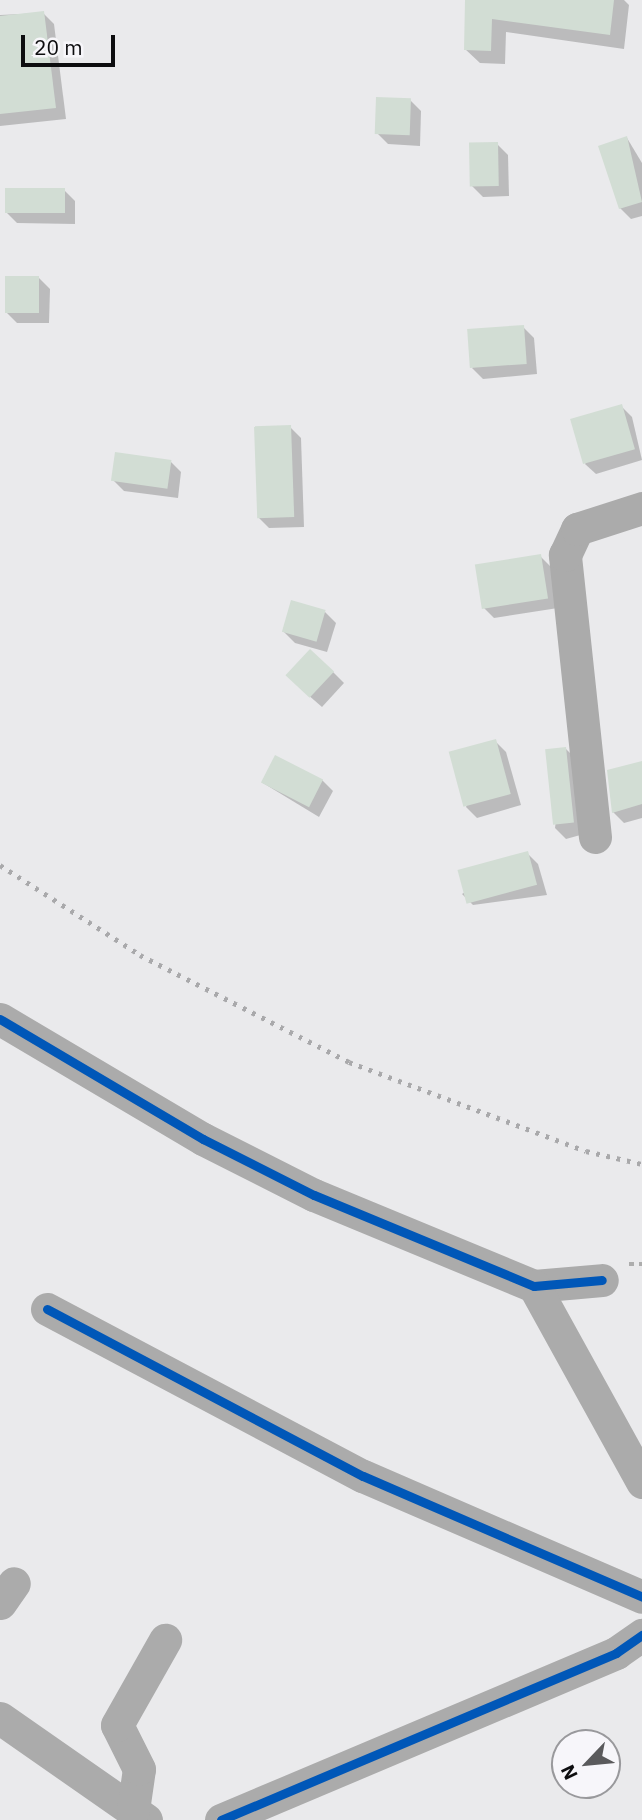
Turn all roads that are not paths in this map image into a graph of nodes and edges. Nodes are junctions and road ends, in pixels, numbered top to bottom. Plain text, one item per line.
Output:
1 (642, 508) edge
2 (595, 837) dead end
3 (0, 1019) edge
4 (602, 1280) dead end
5 (534, 1286) junction
6 (47, 1309) dead end
7 (642, 1482) edge
8 (642, 1597) edge
9 (642, 1635) edge
10 (165, 1640) dead end
11 (0, 1717) edge
12 (139, 1815) edge
13 (221, 1820) edge

1 - 2 street
3 - 5 street
4 - 5 street
5 - 7 street
6 - 8 street
9 - 13 street
10 - 12 street
11 - 12 street

